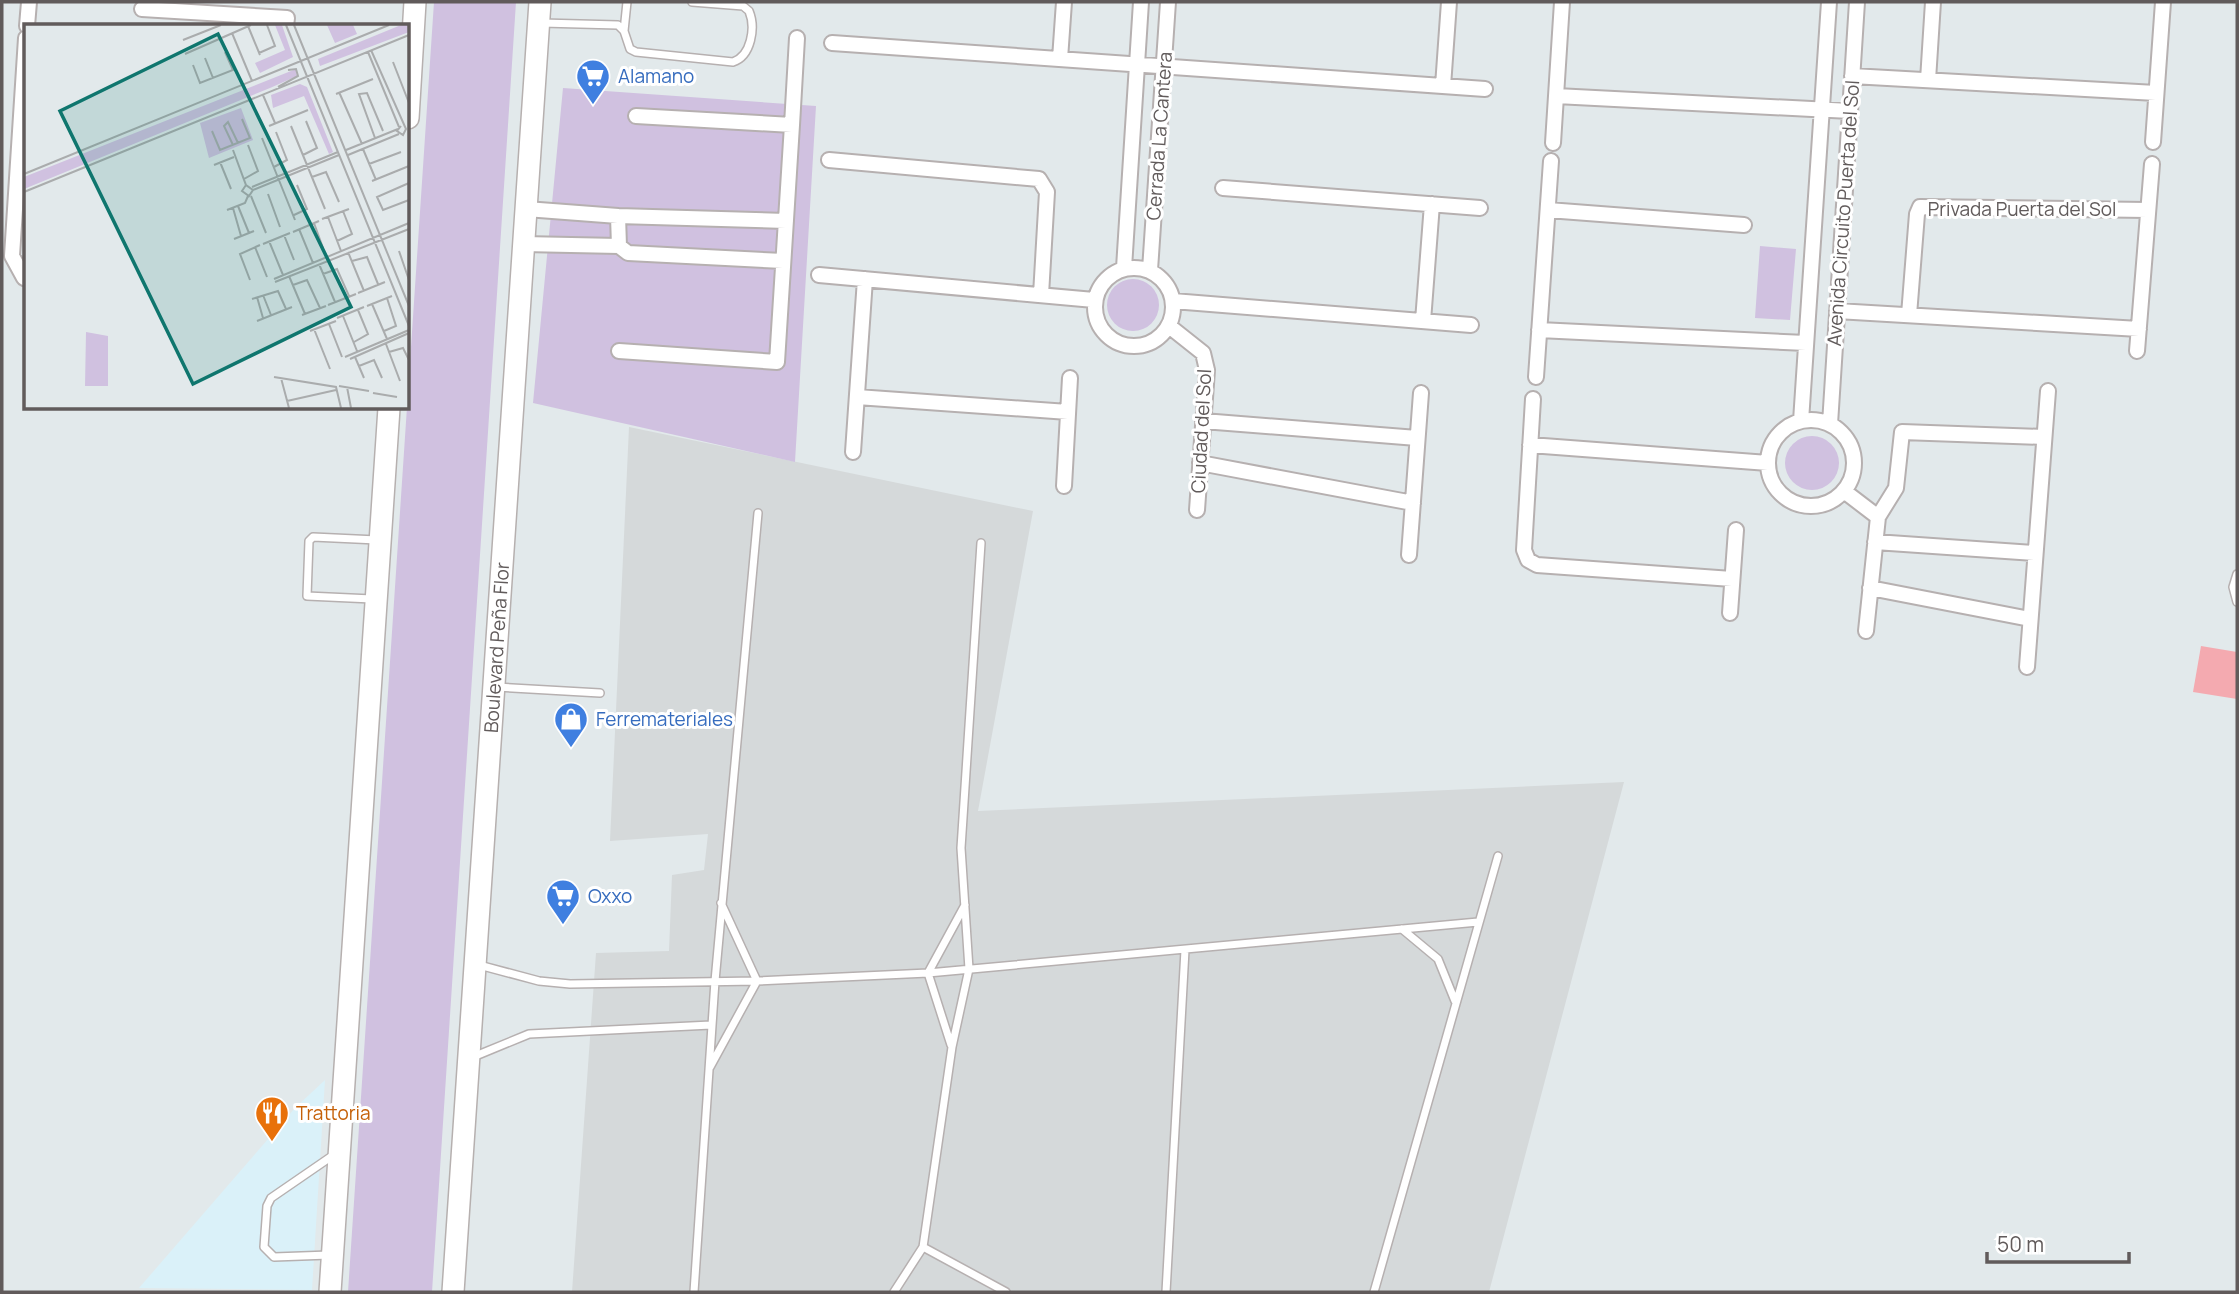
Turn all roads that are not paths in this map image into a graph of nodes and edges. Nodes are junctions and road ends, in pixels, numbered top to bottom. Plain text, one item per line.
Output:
1 (29, 2) edge
2 (415, 2) edge
3 (627, 2) edge
4 (692, 2) edge
5 (1064, 2) edge
6 (1141, 2) edge
7 (1168, 2) edge
8 (1449, 2) edge
9 (1562, 2) edge
10 (1829, 2) edge
11 (1857, 2) edge
12 (1933, 2) edge
13 (2163, 2) edge
14 (142, 9) dead end
15 (539, 12) edge
16 (27, 24) edge
17 (286, 24) edge
18 (624, 31) junction
19 (797, 38) dead end
20 (832, 43) dead end
21 (1060, 59) junction
22 (1137, 65) junction
23 (1164, 66) junction
24 (24, 69) edge
25 (1852, 76) junction
26 (1928, 80) junction
27 (410, 85) edge
28 (1443, 86) junction
29 (1485, 89) dead end
30 (2156, 93) junction
31 (1556, 96) junction
32 (1822, 110) junction
33 (1850, 111) junction
34 (636, 116) dead end
35 (792, 125) junction
36 (2153, 142) dead end
37 (1553, 144) dead end
38 (829, 160) dead end
39 (1551, 161) dead end
40 (2152, 164) dead end
41 (1223, 188) dead end
42 (1432, 204) junction
43 (1480, 208) dead end
44 (526, 209) junction
45 (1548, 210) junction
46 (2148, 210) junction
47 (618, 216) junction
48 (786, 221) junction
49 (1744, 225) dead end
50 (523, 244) junction
51 (619, 246) junction
52 (783, 261) junction
53 (1124, 268) junction
54 (1150, 270) junction
55 (818, 275) dead end
56 (24, 278) dead end
57 (865, 279) junction
58 (1041, 295) junction
59 (1094, 299) junction
60 (1174, 301) junction
61 (1837, 311) junction
62 (1909, 315) junction
63 (1423, 321) junction
64 (1471, 325) dead end
65 (1169, 326) junction
66 (2139, 329) junction
67 (1539, 330) junction
68 (1806, 343) junction
69 (619, 351) dead end
70 (2137, 351) dead end
71 (1536, 377) dead end
72 (1070, 378) dead end
73 (2048, 391) dead end
74 (1421, 393) dead end
75 (857, 397) junction
76 (1533, 399) dead end
77 (389, 410) edge
78 (1068, 412) junction
79 (1203, 421) junction
80 (1801, 421) junction
81 (1830, 424) junction
82 (2044, 437) junction
83 (1417, 438) junction
84 (1530, 446) junction
85 (853, 452) dead end
86 (1200, 463) junction
87 (1768, 463) junction
88 (1064, 486) dead end
89 (1844, 491) junction
90 (1413, 503) junction
91 (1196, 510) dead end
92 (758, 513) dead end
93 (1878, 517) junction
94 (1735, 530) dead end
95 (380, 540) junction
96 (1875, 542) junction
97 (981, 543) dead end
98 (2035, 553) junction
99 (1409, 555) dead end
100 (2237, 574) edge
101 (1732, 579) junction
102 (1870, 588) junction
103 (376, 599) junction
104 (2237, 601) edge
105 (1730, 613) dead end
106 (2031, 619) junction
107 (1866, 631) dead end
108 (2027, 667) dead end
109 (494, 687) junction
110 (600, 693) dead end
111 (1498, 856) dead end
112 (721, 902) junction
113 (965, 904) junction
114 (1478, 922) junction
115 (1402, 929) junction
116 (1185, 950) junction
117 (475, 964) junction
118 (970, 969) junction
119 (928, 973) junction
120 (715, 981) junction
121 (757, 981) junction
122 (1455, 1002) junction
123 (711, 1025) junction
124 (952, 1048) junction
125 (469, 1058) junction
126 (708, 1070) junction
127 (340, 1151) junction
128 (923, 1247) junction
129 (333, 1255) junction
130 (330, 1292) edge
131 (453, 1292) edge
132 (694, 1292) edge
133 (894, 1292) edge
134 (1006, 1292) edge
135 (1166, 1292) edge
136 (1374, 1292) edge

1 - 16 street
2 - 27 main road
3 - 18 lane
4 - 18 lane
5 - 21 street
6 - 22 street, Cerrada La Cantera
7 - 23 street, Cerrada La Cantera
8 - 28 street
9 - 31 street
10 - 32 street, Avenida Circuito Puerta del Sol
11 - 25 street, Avenida Circuito Puerta del Sol
12 - 26 street
13 - 30 street
14 - 17 street
15 - 18 lane
15 - 44 main road, Boulevard Peña Flor
19 - 35 street
20 - 21 street
21 - 22 street
22 - 23 street
22 - 53 street, Cerrada La Cantera
23 - 28 street
23 - 54 street, Cerrada La Cantera
24 - 56 street
25 - 26 street
25 - 33 street, Avenida Circuito Puerta del Sol
26 - 30 street
28 - 29 street
30 - 36 street
31 - 32 street
31 - 37 street
32 - 33 street
32 - 68 street, Avenida Circuito Puerta del Sol
33 - 61 street, Avenida Circuito Puerta del Sol
34 - 35 street
35 - 48 street
38 - 58 street
39 - 45 street
40 - 46 street
41 - 42 street
42 - 43 street
42 - 63 street
44 - 47 street
44 - 50 main road, Boulevard Peña Flor
45 - 49 street
45 - 67 street
46 - 62 street, Privada Puerta del Sol
46 - 66 street
47 - 48 street
47 - 51 street
48 - 52 street
50 - 51 street
50 - 109 main road, Boulevard Peña Flor
51 - 52 street
52 - 69 street
53 - 54 street
53 - 59 street
54 - 60 street
55 - 57 street
57 - 58 street
57 - 75 street
58 - 59 street
59 - 65 street
60 - 63 street
60 - 65 street
61 - 62 street
61 - 81 street, Avenida Circuito Puerta del Sol
62 - 66 street
63 - 64 street
65 - 79 street, Ciudad del Sol
66 - 70 street
67 - 68 street
67 - 71 street
68 - 80 street, Avenida Circuito Puerta del Sol
72 - 78 street
73 - 82 street
74 - 83 street
75 - 78 street
75 - 85 street
76 - 84 street
77 - 95 main road
78 - 88 street
79 - 83 street
79 - 86 street, Ciudad del Sol
80 - 81 street
80 - 87 street
81 - 89 street
82 - 93 street
82 - 98 street
83 - 90 street
84 - 87 street
84 - 101 street
86 - 90 street
86 - 91 street, Ciudad del Sol
87 - 89 street
89 - 93 street
90 - 99 street
92 - 112 lane
93 - 96 street
94 - 101 street
95 - 103 main road
95 - 103 lane
96 - 98 street
96 - 102 street
97 - 113 lane
98 - 106 street
100 - 104 lane
101 - 105 street
102 - 106 street
102 - 107 street
103 - 127 main road
106 - 108 street
109 - 110 lane
109 - 117 main road, Boulevard Peña Flor
111 - 114 lane
112 - 120 lane
112 - 121 lane
113 - 118 lane
113 - 119 lane
114 - 115 lane
114 - 122 lane
115 - 116 lane
115 - 122 lane
116 - 118 lane
116 - 135 lane
117 - 120 lane
117 - 125 main road, Boulevard Peña Flor
118 - 119 lane
118 - 124 lane
119 - 121 lane
119 - 124 lane
120 - 121 lane
120 - 123 lane
121 - 126 lane
122 - 136 lane
123 - 125 lane
123 - 126 lane
124 - 128 lane
125 - 131 main road, Boulevard Peña Flor
126 - 132 lane
127 - 129 main road
127 - 129 lane
128 - 133 lane
128 - 134 lane
129 - 130 main road

